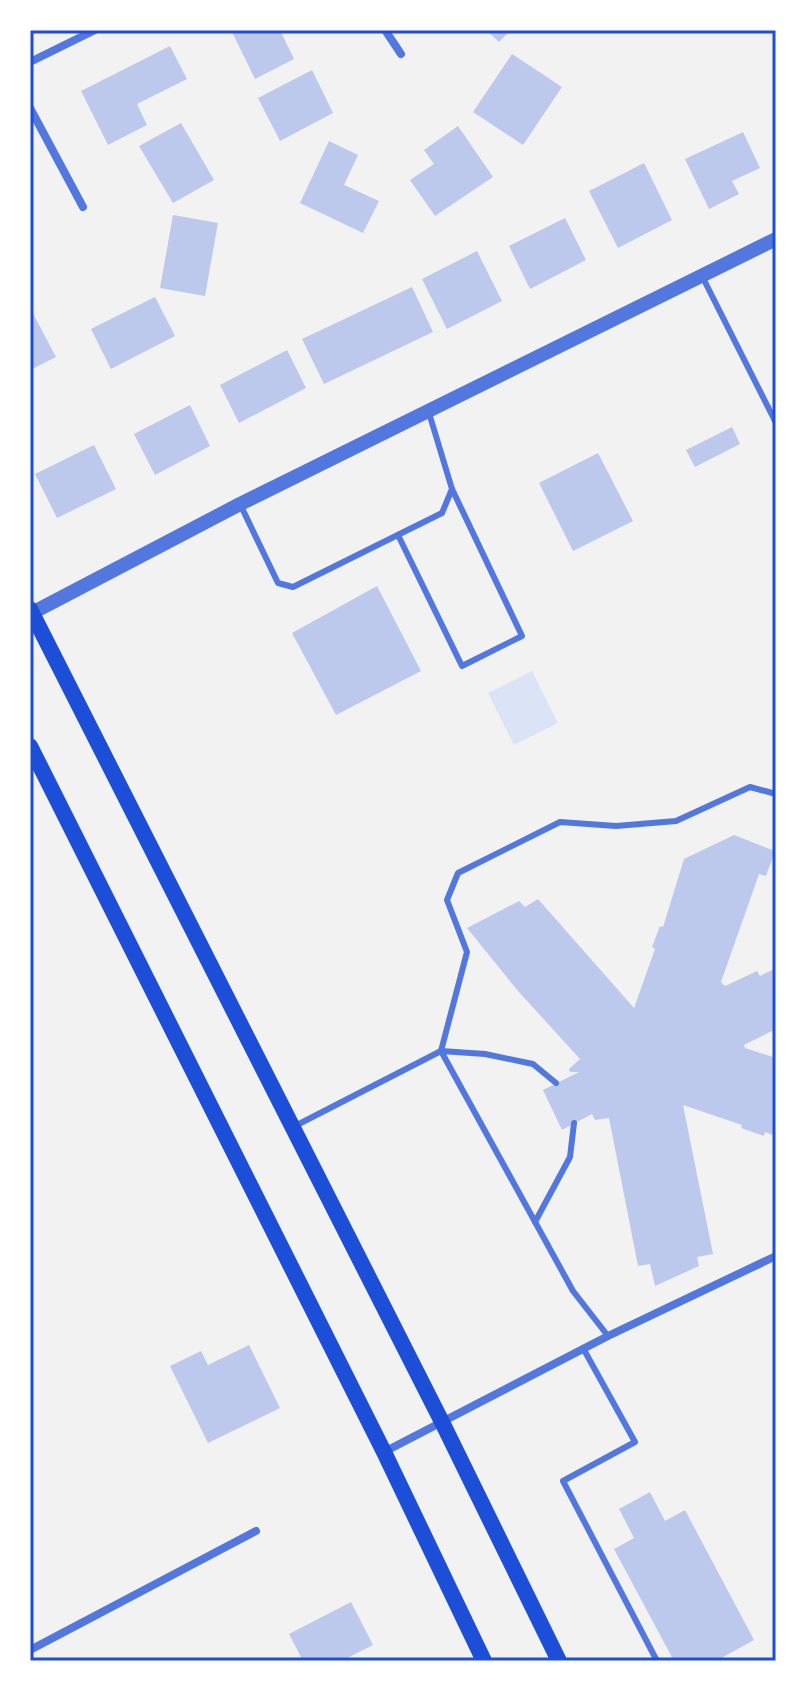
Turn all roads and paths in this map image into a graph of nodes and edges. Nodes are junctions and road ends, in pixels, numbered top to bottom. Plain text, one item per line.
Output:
1 (95, 30) edge
2 (385, 30) edge
3 (401, 54) dead end
4 (30, 62) edge
5 (30, 108) edge
6 (83, 207) dead end
7 (776, 239) edge
8 (702, 276) junction
9 (428, 410) junction
10 (776, 423) edge
11 (452, 489) junction
12 (240, 504) junction
13 (398, 535) junction
14 (31, 612) edge
15 (30, 746) edge
16 (776, 794) edge
17 (441, 1051) junction
18 (556, 1083) dead end
19 (574, 1123) dead end
20 (291, 1128) junction
21 (535, 1222) junction
22 (776, 1256) edge
23 (608, 1336) junction
24 (583, 1348) junction
25 (442, 1422) junction
26 (384, 1452) junction
27 (256, 1531) dead end
28 (30, 1650) edge
29 (484, 1661) edge
30 (559, 1661) edge
31 (657, 1661) edge

1 - 4 street
2 - 3 street
5 - 6 street
7 - 8 street
8 - 9 street
8 - 10 lane
9 - 11 lane
9 - 12 street
11 - 13 lane
11 - 13 lane
12 - 13 lane
12 - 14 street
14 - 20 main road
15 - 26 main road
16 - 17 lane
17 - 18 lane
17 - 20 lane
17 - 21 lane
19 - 21 lane
20 - 25 main road
21 - 23 lane
22 - 23 street
23 - 24 street
24 - 25 street
24 - 31 lane
25 - 26 street
25 - 30 main road
26 - 29 main road
27 - 28 street

